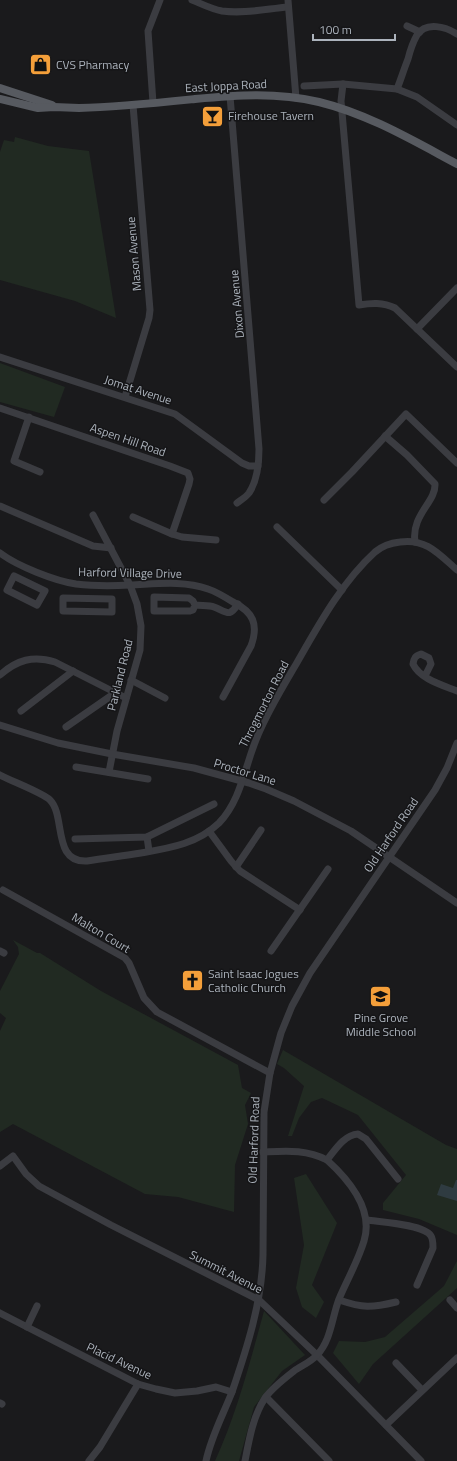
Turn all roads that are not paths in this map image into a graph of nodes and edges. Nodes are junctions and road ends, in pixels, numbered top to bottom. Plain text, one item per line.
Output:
1 (160, 0) edge
2 (192, 0) edge
3 (288, 4) edge
4 (407, 26) dead end
5 (420, 32) junction
6 (457, 34) edge
7 (343, 84) junction
8 (304, 86) dead end
9 (0, 88) edge
10 (397, 89) junction
11 (230, 96) junction
12 (296, 98) junction
13 (0, 99) edge
14 (153, 103) junction
15 (133, 105) junction
16 (54, 106) junction
17 (342, 109) junction
18 (457, 125) edge
19 (457, 164) edge
20 (457, 288) edge
21 (417, 329) junction
22 (0, 357) edge
23 (457, 367) edge
24 (125, 397) junction
25 (0, 408) edge
26 (29, 417) junction
27 (385, 436) junction
28 (457, 463) edge
29 (258, 466) junction
30 (40, 472) dead end
31 (324, 500) dead end
32 (237, 504) dead end
33 (0, 506) edge
34 (93, 515) dead end
35 (133, 517) dead end
36 (276, 527) dead end
37 (172, 534) junction
38 (216, 540) dead end
39 (415, 542) junction
40 (111, 548) junction
41 (0, 554) edge
42 (457, 570) edge
43 (38, 572) junction
44 (32, 584) junction
45 (87, 584) junction
46 (130, 585) junction
47 (342, 590) junction
48 (87, 598) junction
49 (238, 604) junction
50 (195, 605) junction
51 (73, 671) junction
52 (0, 675) edge
53 (425, 676) dead end
54 (131, 680) junction
55 (457, 691) edge
56 (115, 693) junction
57 (223, 697) dead end
58 (126, 698) junction
59 (165, 698) dead end
60 (21, 711) dead end
61 (0, 725) edge
62 (66, 727) dead end
63 (457, 743) edge
64 (112, 754) junction
65 (76, 767) dead end
66 (109, 772) junction
67 (0, 775) edge
68 (148, 779) dead end
69 (242, 781) junction
70 (214, 804) dead end
71 (261, 830) dead end
72 (209, 831) junction
73 (146, 837) junction
74 (75, 839) dead end
75 (149, 851) junction
76 (389, 857) junction
77 (236, 867) junction
78 (328, 869) dead end
79 (4, 890) dead end
80 (457, 903) edge
81 (300, 910) junction
82 (271, 951) dead end
83 (270, 1073) junction
84 (263, 1152) junction
85 (327, 1160) junction
86 (0, 1166) edge
87 (398, 1179) dead end
88 (367, 1220) junction
89 (417, 1285) dead end
90 (259, 1300) junction
91 (339, 1300) junction
92 (450, 1300) dead end
93 (396, 1302) dead end
94 (37, 1306) dead end
95 (457, 1308) edge
96 (0, 1313) edge
97 (27, 1327) junction
98 (317, 1355) junction
99 (457, 1358) edge
100 (396, 1363) dead end
101 (138, 1384) junction
102 (422, 1390) junction
103 (232, 1392) junction
104 (266, 1397) junction
105 (386, 1425) junction
106 (89, 1461) edge
107 (206, 1461) edge
108 (245, 1461) edge
109 (329, 1461) edge
110 (421, 1461) edge

1 - 14 street
2 - 3 street
3 - 12 street
4 - 5 street
5 - 6 street
5 - 10 street
7 - 8 street
7 - 10 street
7 - 17 street
9 - 16 main road, East Joppa Road
10 - 18 street
11 - 12 main road, East Joppa Road
11 - 14 main road, East Joppa Road
11 - 29 street, Dixon Avenue
12 - 17 main road, East Joppa Road
13 - 16 main road, East Joppa Road
14 - 15 main road, East Joppa Road
15 - 16 main road, East Joppa Road
15 - 24 street, Mason Avenue
17 - 19 main road, East Joppa Road
17 - 21 street
20 - 21 street
21 - 23 street
22 - 24 street, Jomat Avenue
24 - 29 street, Jomat Avenue
25 - 26 street, Aspen Hill Road
26 - 30 street
26 - 37 street, Aspen Hill Road
27 - 28 street
27 - 31 street
27 - 39 street
29 - 32 street, Dixon Avenue
33 - 40 street
34 - 40 street, Parkland Road
35 - 37 street
36 - 47 street
37 - 38 street
39 - 42 street, Throgmorton Road
39 - 47 street, Throgmorton Road
40 - 46 street, Parkland Road
41 - 43 street, Harford Village Drive
43 - 44 street
43 - 45 street, Harford Village Drive
44 - 44 street
45 - 46 street, Harford Village Drive
45 - 48 street
46 - 49 street, Harford Village Drive
46 - 54 street, Parkland Road
47 - 69 street, Throgmorton Road
48 - 48 street
49 - 50 street
49 - 57 street, Harford Village Drive
50 - 50 street
51 - 52 street
51 - 56 street
51 - 60 street
53 - 55 street
54 - 58 street, Parkland Road
54 - 59 street
56 - 58 street
56 - 62 street
58 - 64 street, Parkland Road
61 - 64 street, Proctor Lane
63 - 76 street, Old Harford Road
64 - 66 street, Parkland Road
64 - 69 street, Proctor Lane
65 - 66 street
66 - 68 street
67 - 75 street, Throgmorton Road
69 - 72 street, Throgmorton Road
69 - 76 street, Proctor Lane
70 - 73 street
71 - 77 street
72 - 75 street, Throgmorton Road
72 - 77 street
73 - 74 street
73 - 75 street
76 - 80 street, Proctor Lane
76 - 83 street, Old Harford Road
77 - 81 street
78 - 81 street
79 - 83 street, Malton Court
81 - 82 street
83 - 84 street, Old Harford Road
84 - 85 street
84 - 90 street, Old Harford Road
85 - 87 street
85 - 88 street
86 - 90 street, Summit Avenue
88 - 89 street
88 - 91 street
90 - 98 street, Summit Avenue
90 - 103 street, Old Harford Road
91 - 93 street
91 - 98 street
92 - 95 street
94 - 97 street
96 - 97 street, Placid Avenue
97 - 101 street, Placid Avenue
98 - 104 street
98 - 105 street, Summit Avenue
99 - 102 street
100 - 102 street
101 - 103 street, Placid Avenue
101 - 106 street
102 - 105 street
103 - 107 street, Old Harford Road
104 - 108 street
104 - 109 street
105 - 110 street, Summit Avenue

